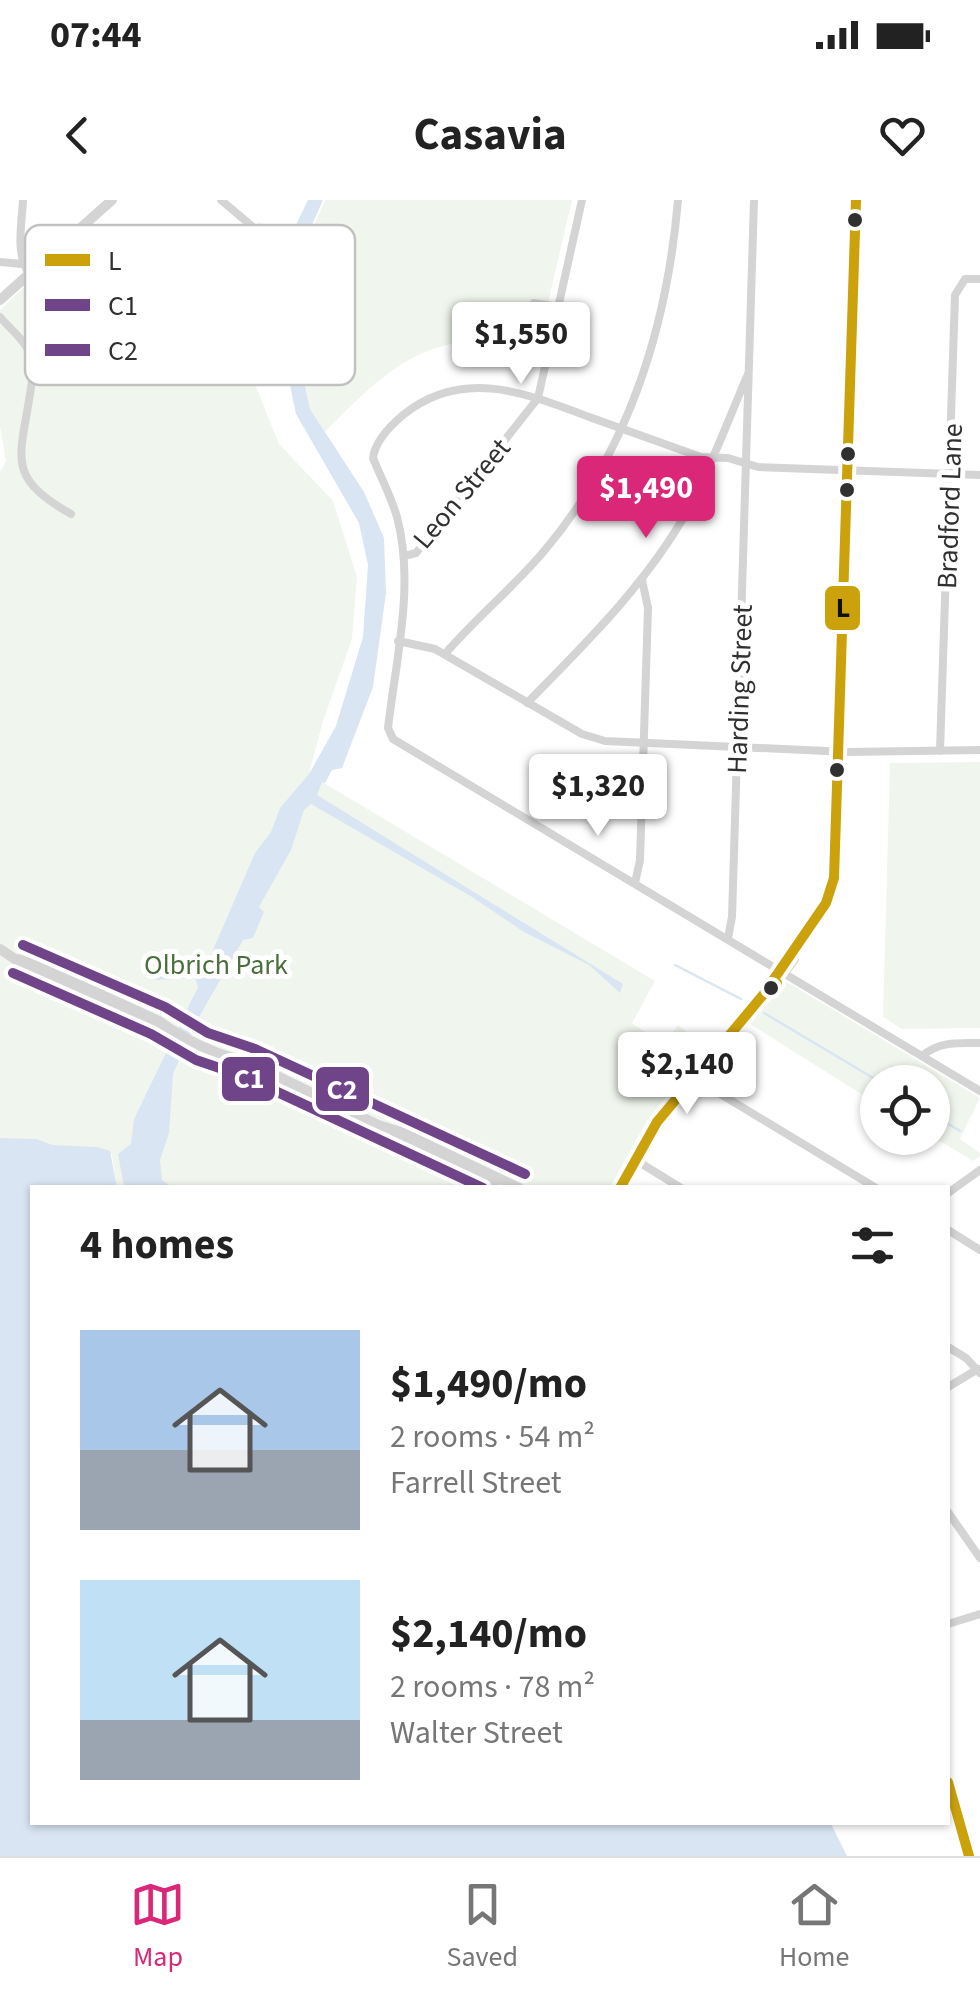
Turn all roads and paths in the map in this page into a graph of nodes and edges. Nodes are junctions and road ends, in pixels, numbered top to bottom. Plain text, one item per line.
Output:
1 (23, 200) edge
2 (112, 200) edge
3 (221, 200) edge
4 (582, 200) edge
5 (678, 200) edge
6 (754, 200) edge
7 (856, 200) edge
8 (81, 225) edge
9 (252, 225) edge
10 (25, 246) edge
11 (0, 262) edge
12 (25, 269) edge
13 (25, 270) edge
14 (980, 278) edge
15 (0, 300) edge
16 (534, 302) dead end
17 (557, 307) junction
18 (0, 318) edge
19 (25, 346) edge
20 (750, 370) junction
21 (29, 385) edge
22 (538, 398) junction
23 (624, 429) junction
24 (712, 457) junction
25 (747, 463) junction
26 (847, 470) junction
27 (950, 473) junction
28 (980, 475) edge
29 (71, 514) dead end
30 (404, 556) junction
31 (642, 580) junction
32 (398, 641) junction
33 (445, 654) junction
34 (527, 703) junction
35 (643, 744) junction
36 (737, 748) junction
37 (980, 750) edge
38 (940, 751) junction
39 (839, 752) junction
40 (635, 883) junction
41 (728, 938) junction
42 (0, 950) edge
43 (782, 971) junction
44 (980, 1043) edge
45 (922, 1056) junction
46 (694, 1078) junction
47 (980, 1090) edge
48 (394, 1132) junction
49 (634, 1159) junction
50 (980, 1170) edge
51 (490, 1185) edge
52 (513, 1185) edge
53 (621, 1185) edge
54 (676, 1185) edge
55 (871, 1185) edge
56 (950, 1192) edge
57 (950, 1231) edge
58 (980, 1250) edge
59 (950, 1349) edge
60 (979, 1370) edge
61 (950, 1386) edge
62 (950, 1515) edge
63 (980, 1558) edge
64 (980, 1614) edge
65 (950, 1623) edge
66 (950, 1789) edge
67 (969, 1856) edge

1 - 10 street
2 - 8 street
3 - 9 street
4 - 17 street, Leon Street
5 - 23 street
6 - 20 street, Harding Street
7 - 26 street
11 - 12 street
13 - 15 street
14 - 27 street, Bradford Lane
16 - 17 street
17 - 22 street, Leon Street
18 - 19 street
20 - 24 street
20 - 25 street, Harding Street
21 - 29 street
22 - 23 street
22 - 30 street, Leon Street
22 - 30 street
23 - 24 street
23 - 33 street
24 - 25 street
24 - 31 street
25 - 26 street
25 - 36 street, Harding Street
26 - 27 street
26 - 39 street
27 - 28 street
27 - 38 street, Bradford Lane
30 - 32 street
31 - 34 street
31 - 35 street
32 - 33 street
32 - 40 street
33 - 34 street
34 - 35 street
35 - 36 street
35 - 40 street
36 - 39 street
36 - 41 street, Harding Street
37 - 38 street
38 - 39 street
39 - 43 street
40 - 41 street
41 - 43 street
42 - 48 street
43 - 45 street
43 - 46 street
44 - 45 street
45 - 47 street
46 - 49 street
46 - 55 street
48 - 51 street
48 - 52 street
49 - 53 street
49 - 54 street
50 - 56 street
57 - 58 street
59 - 60 street
60 - 61 street
62 - 63 street
64 - 65 street
66 - 67 street

